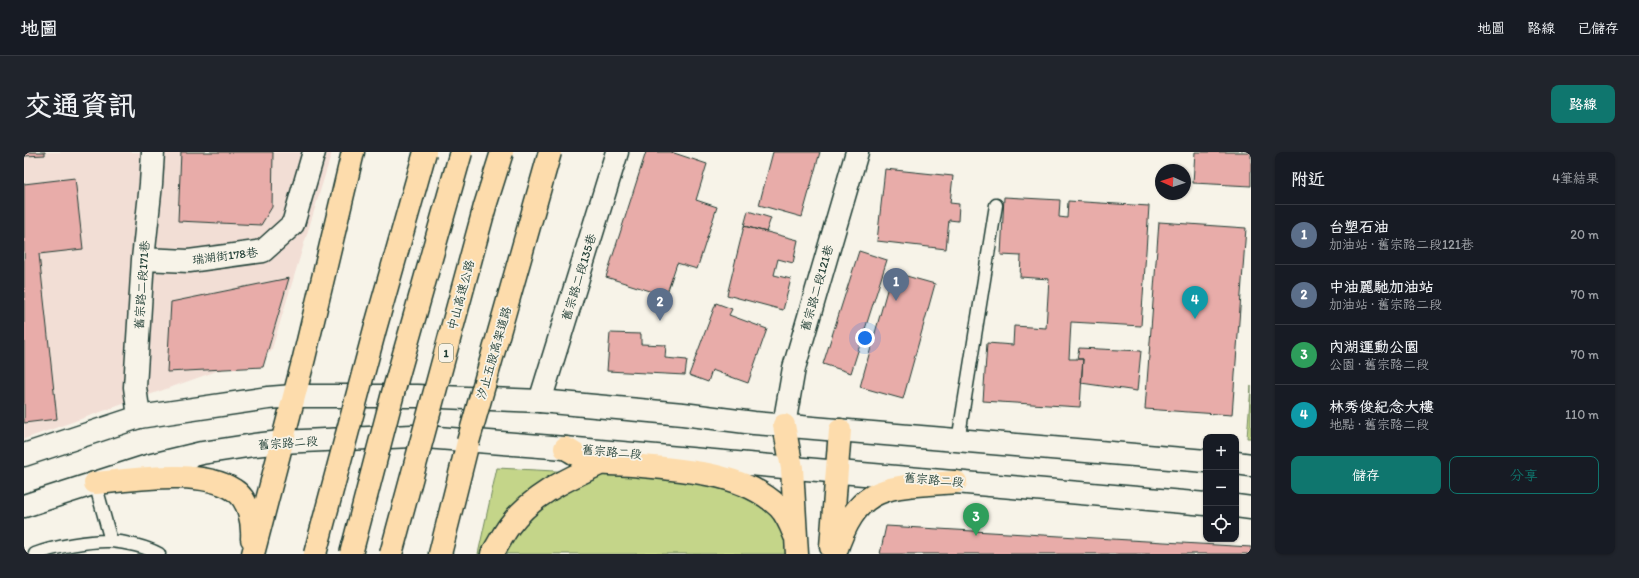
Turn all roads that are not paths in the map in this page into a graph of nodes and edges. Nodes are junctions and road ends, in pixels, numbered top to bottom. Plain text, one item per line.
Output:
1 (153, 152) edge
2 (314, 152) edge
3 (353, 152) edge
4 (425, 152) edge
5 (461, 152) edge
6 (502, 152) edge
7 (550, 152) edge
8 (617, 152) edge
9 (856, 152) edge
10 (996, 205) dead end
11 (143, 258) junction
12 (293, 396) junction
13 (540, 401) junction
14 (139, 417) junction
15 (784, 425) junction
16 (840, 430) junction
17 (958, 441) junction
18 (282, 442) junction
19 (468, 442) junction
20 (565, 448) junction
21 (24, 455) edge
22 (1203, 461) edge
23 (602, 463) junction
24 (1239, 463) edge
25 (1251, 465) edge
26 (792, 468) junction
27 (836, 472) junction
28 (95, 482) junction
29 (956, 482) junction
30 (1203, 504) edge
31 (24, 506) edge
32 (1239, 506) edge
33 (1251, 508) edge
34 (111, 541) junction
35 (796, 545) edge
36 (35, 554) edge
37 (159, 554) edge
38 (252, 554) edge
39 (315, 554) edge
40 (351, 554) edge
41 (392, 554) edge
42 (440, 554) edge
43 (453, 554) edge
44 (492, 554) edge
45 (830, 554) edge
46 (835, 554) edge

1 - 11 main road, 舊宗路二段171巷
2 - 11 main road, 瑞湖街178巷
3 - 12 highway
4 - 39 highway, bridge
5 - 40 highway, bridge
6 - 41 highway, 中山高速公路 / 1, bridge
7 - 19 highway, 汐止五股高架道路, bridge
8 - 13 main road, 舊宗路二段135巷
9 - 15 main road, 舊宗路二段121巷
10 - 17 lane
11 - 14 main road, 舊宗路二段171巷
12 - 13 main road
12 - 14 main road
12 - 18 highway
13 - 15 main road
14 - 21 main road
15 - 16 main road
15 - 26 highway
16 - 17 main road
16 - 27 highway
17 - 22 main road
18 - 20 main road, 舊宗路二段
18 - 28 main road, 舊宗路二段
18 - 38 highway
19 - 42 highway, 汐止五股高架道路
19 - 43 highway
20 - 23 highway
20 - 26 main road, 舊宗路二段
23 - 35 highway
23 - 44 highway
24 - 25 main road
26 - 27 main road, 舊宗路二段
26 - 35 highway
27 - 29 main road, 舊宗路二段
27 - 45 highway
28 - 31 main road, 舊宗路二段
28 - 34 lane
28 - 38 highway
29 - 30 main road, 舊宗路二段
29 - 46 highway
32 - 33 main road
34 - 36 lane
34 - 37 lane

